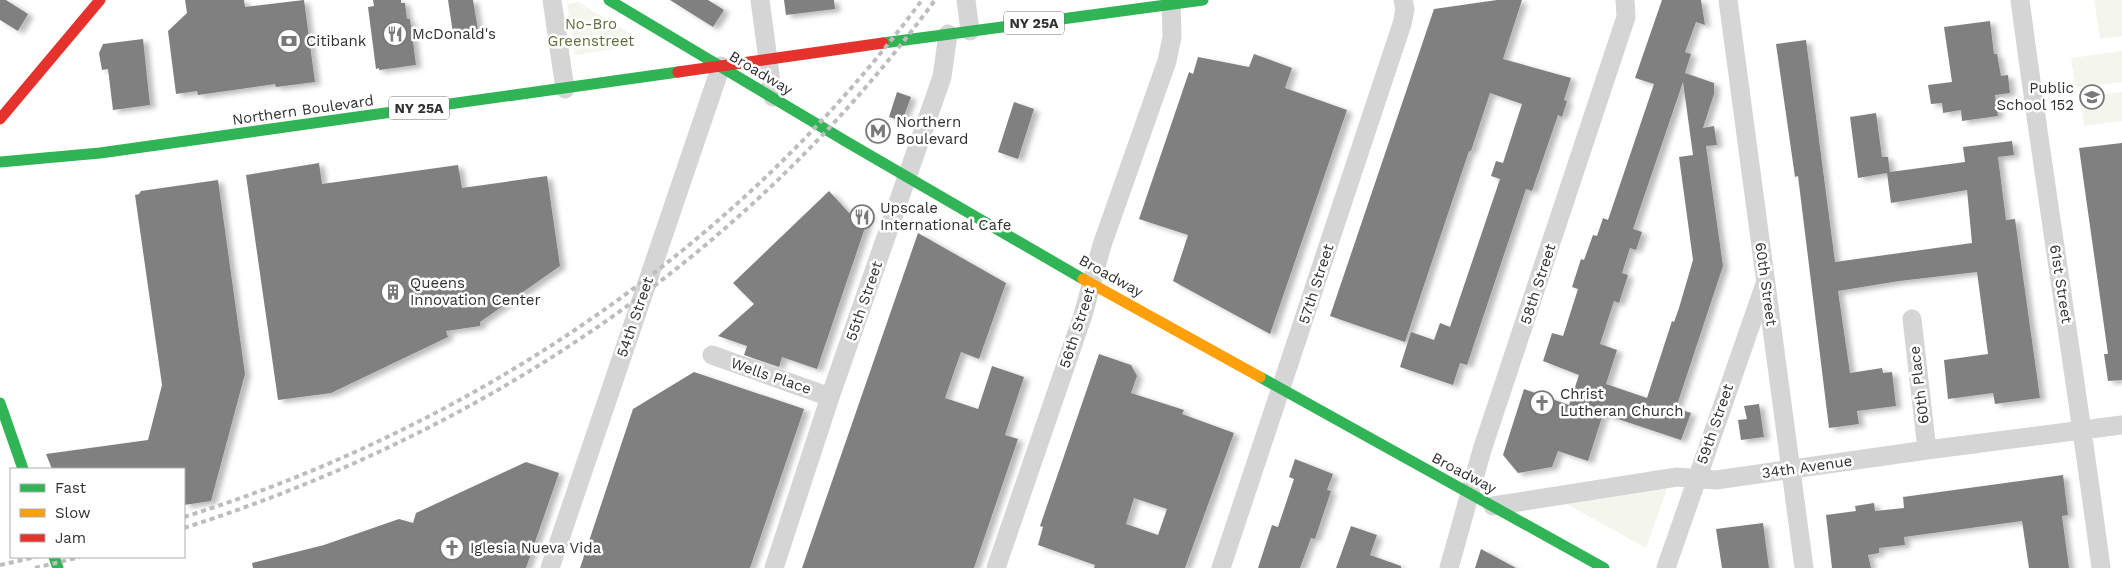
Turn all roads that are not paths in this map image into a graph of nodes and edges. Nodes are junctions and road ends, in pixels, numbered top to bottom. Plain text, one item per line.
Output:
1 (100, 0) edge
2 (552, 0) edge
3 (609, 0) edge
4 (760, 0) edge
5 (966, 0) edge
6 (1203, 0) edge
7 (1403, 0) edge
8 (1625, 0) edge
9 (1728, 0) edge
10 (2020, 0) edge
11 (1171, 2) edge
12 (970, 31) junction
13 (948, 34) junction
14 (769, 60) junction
15 (721, 66) junction
16 (565, 89) junction
17 (773, 97) junction
18 (0, 119) edge
19 (0, 162) edge
20 (908, 177) junction
21 (1766, 280) junction
22 (1091, 283) junction
23 (1912, 319) dead end
24 (712, 355) dead end
25 (1281, 389) junction
26 (830, 397) junction
27 (0, 403) edge
28 (2122, 425) edge
29 (2083, 429) junction
30 (1927, 450) junction
31 (23, 468) edge
32 (1791, 469) junction
33 (1697, 478) junction
34 (1470, 495) junction
35 (1493, 506) junction
36 (550, 568) edge
37 (774, 568) edge
38 (996, 568) edge
39 (1221, 568) edge
40 (1449, 568) edge
41 (1604, 568) edge
42 (1666, 568) edge
43 (1804, 568) edge
44 (2101, 568) edge

1 - 18 main road
2 - 16 street
3 - 15 main road, Broadway
4 - 14 street
5 - 12 street
6 - 11 main road, Northern Boulevard / NY 25A
7 - 25 street, 57th Street
8 - 34 street, 58th Street
9 - 21 street, 60th Street
10 - 29 street, 61st Street
11 - 12 main road, Northern Boulevard / NY 25A
11 - 22 street, 56th Street
12 - 13 main road, Northern Boulevard / NY 25A
13 - 14 main road, Northern Boulevard / NY 25A
13 - 20 street, 55th Street
14 - 15 main road, Northern Boulevard / NY 25A
14 - 17 street
15 - 16 main road, Northern Boulevard / NY 25A
15 - 17 main road, Broadway
15 - 36 street, 54th Street
16 - 19 main road, Northern Boulevard / NY 25A
17 - 20 main road, Broadway
20 - 22 main road, Broadway
20 - 26 street, 55th Street
21 - 32 street, 60th Street
21 - 33 street, 59th Street
22 - 25 main road, Broadway
22 - 38 street, 56th Street
23 - 30 street, 60th Place
24 - 26 street, Wells Place
25 - 34 main road, Broadway
25 - 39 street, 57th Street
26 - 37 street, 55th Street
27 - 31 main road
28 - 29 street, 34th Avenue
29 - 30 street, 34th Avenue
29 - 44 street, 61st Street
30 - 32 street, 34th Avenue
32 - 33 street, 34th Avenue
32 - 43 street, 60th Street
33 - 35 street, 34th Avenue
33 - 42 street, 59th Street
34 - 35 main road, Broadway
34 - 40 street, 58th Street
35 - 41 main road, Broadway

